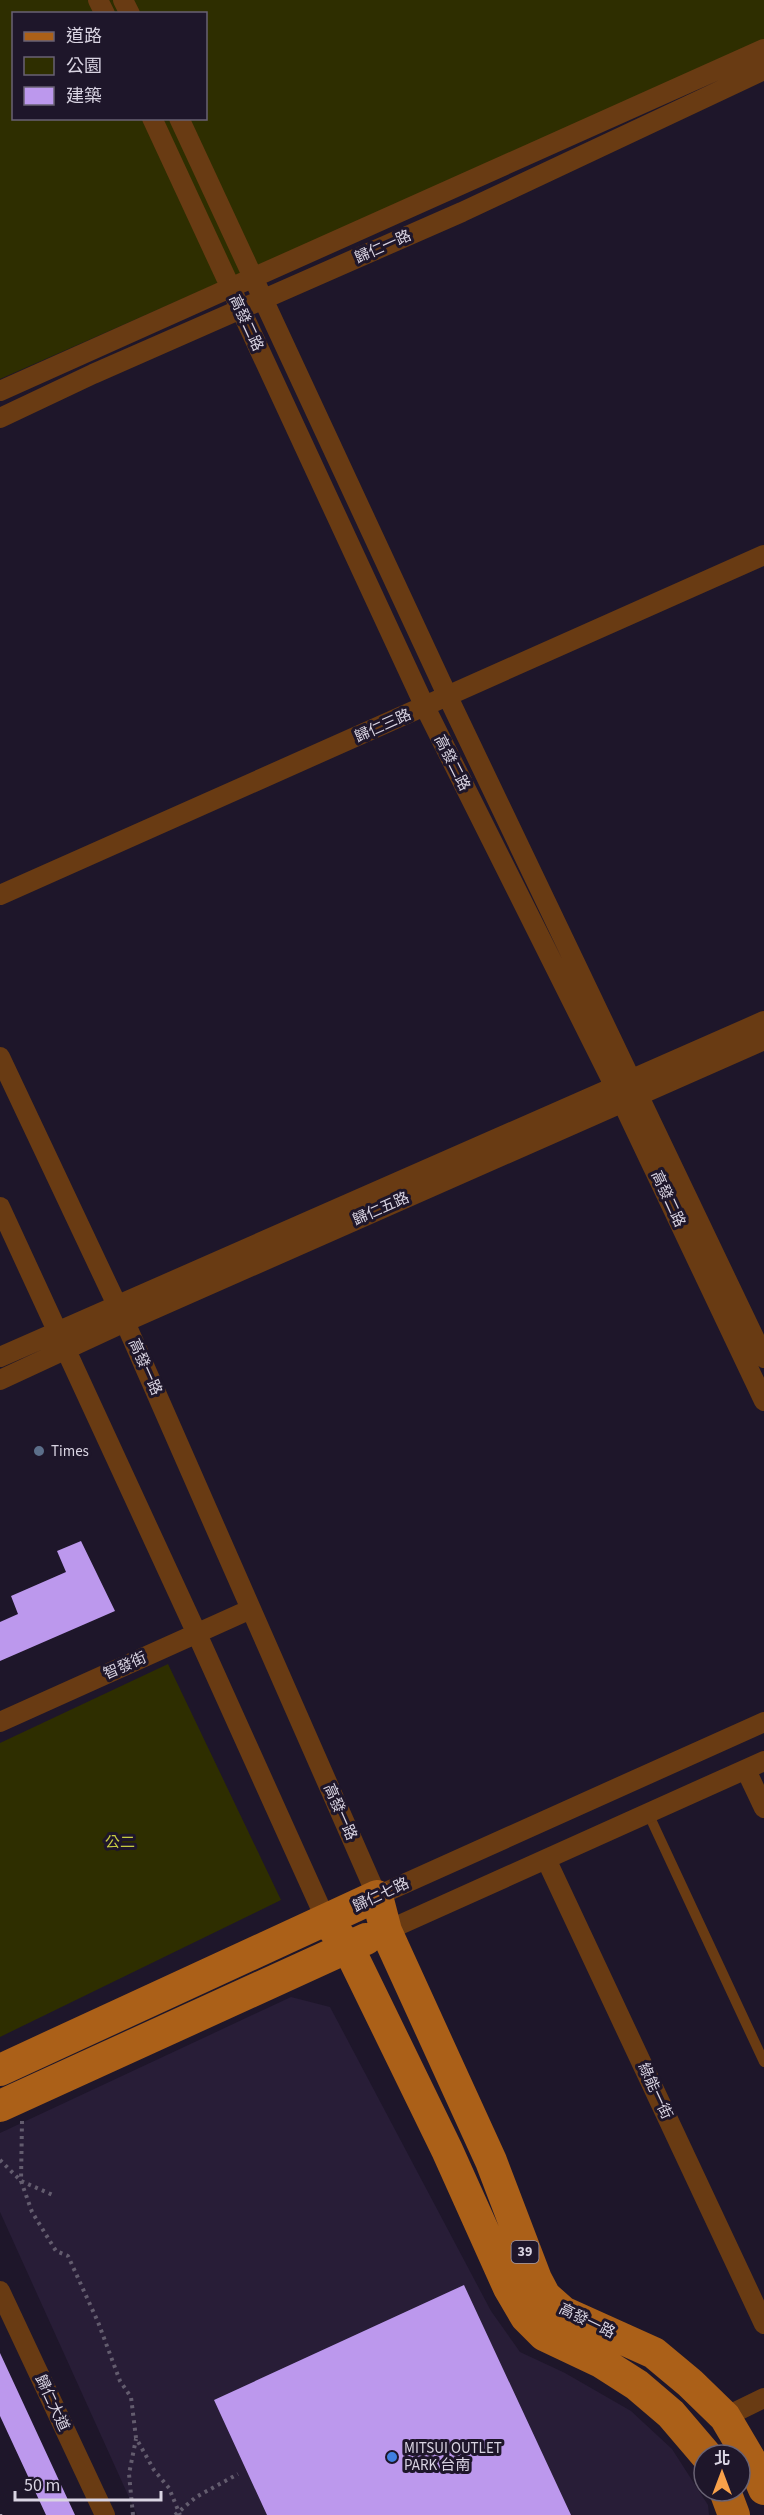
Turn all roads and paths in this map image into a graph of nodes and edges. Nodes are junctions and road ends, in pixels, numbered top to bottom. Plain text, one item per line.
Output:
1 (761, 64) edge
2 (153, 120) edge
3 (180, 120) edge
4 (254, 279) junction
5 (230, 289) junction
6 (264, 300) junction
7 (240, 311) junction
8 (0, 391) edge
9 (0, 418) edge
10 (764, 555) edge
11 (448, 697) junction
12 (425, 707) junction
13 (0, 895) edge
14 (764, 1022) edge
15 (764, 1040) edge
16 (0, 1057) edge
17 (627, 1091) junction
18 (0, 1206) edge
19 (122, 1314) junction
20 (58, 1331) junction
21 (66, 1350) junction
22 (0, 1358) edge
23 (764, 1358) edge
24 (0, 1380) edge
25 (764, 1401) edge
26 (251, 1609) junction
27 (197, 1634) junction
28 (0, 1722) edge
29 (764, 1722) edge
30 (755, 1766) edge
31 (764, 1808) edge
32 (648, 1814) junction
33 (546, 1859) junction
34 (377, 1896) junction
35 (326, 1920) junction
36 (386, 1930) junction
37 (348, 1947) junction
38 (764, 2062) edge
39 (0, 2070) edge
40 (11, 2111) edge
41 (0, 2160) edge
42 (21, 2181) junction
43 (55, 2196) dead end
44 (0, 2291) edge
45 (764, 2324) edge
46 (764, 2398) edge
47 (724, 2417) junction
48 (136, 2438) junction
49 (696, 2443) edge
50 (238, 2474) dead end
51 (761, 2474) edge
52 (178, 2514) edge
53 (105, 2515) edge
54 (133, 2515) edge

1 - 4 street, 歸仁一路
1 - 6 street, 歸仁一路
2 - 5 street, 高發二路
3 - 4 street, 高發二路
4 - 5 street, 歸仁一路
4 - 6 street, 高發二路
5 - 7 street, 高發二路
5 - 8 street, 歸仁一路
6 - 7 street, 歸仁一路
6 - 11 street, 高發二路
7 - 9 street, 歸仁一路
7 - 12 street, 高發二路
10 - 11 street, 歸仁三路
11 - 12 street, 歸仁三路
11 - 17 street, 高發二路
12 - 13 street, 歸仁三路
12 - 17 street, 高發二路
14 - 17 street, 歸仁五路
15 - 17 street, 歸仁五路
16 - 19 street, 高發一路
17 - 19 street, 歸仁五路
17 - 23 street, 高發二路
17 - 25 street, 高發二路
18 - 20 street, 高發一路
19 - 20 street, 歸仁五路
19 - 21 street, 歸仁五路
19 - 26 street, 高發一路
20 - 21 street, 高發一路
20 - 22 street, 歸仁五路
21 - 24 street, 歸仁五路
21 - 27 street, 高發一路
26 - 27 street, 智發街
26 - 34 street, 高發一路
27 - 28 street, 智發街
27 - 35 street, 高發一路
29 - 34 street, 歸仁七路
30 - 31 street
30 - 32 street
32 - 33 street
32 - 38 lane
33 - 36 street
33 - 45 street, 綠能一街
34 - 35 main road, 歸仁七路
34 - 36 main road, 高發一路 / 39
35 - 37 main road, 高發一路 / 39
35 - 39 main road, 歸仁七路
36 - 37 main road
36 - 47 main road, 高發一路 / 39
37 - 40 main road
37 - 49 main road, 高發一路 / 39
40 - 42 path
41 - 42 path
42 - 43 path
42 - 48 path
44 - 53 street, 歸仁大道
46 - 47 street
47 - 51 main road, 高發一路 / 39
48 - 52 path
48 - 54 path
50 - 52 path

